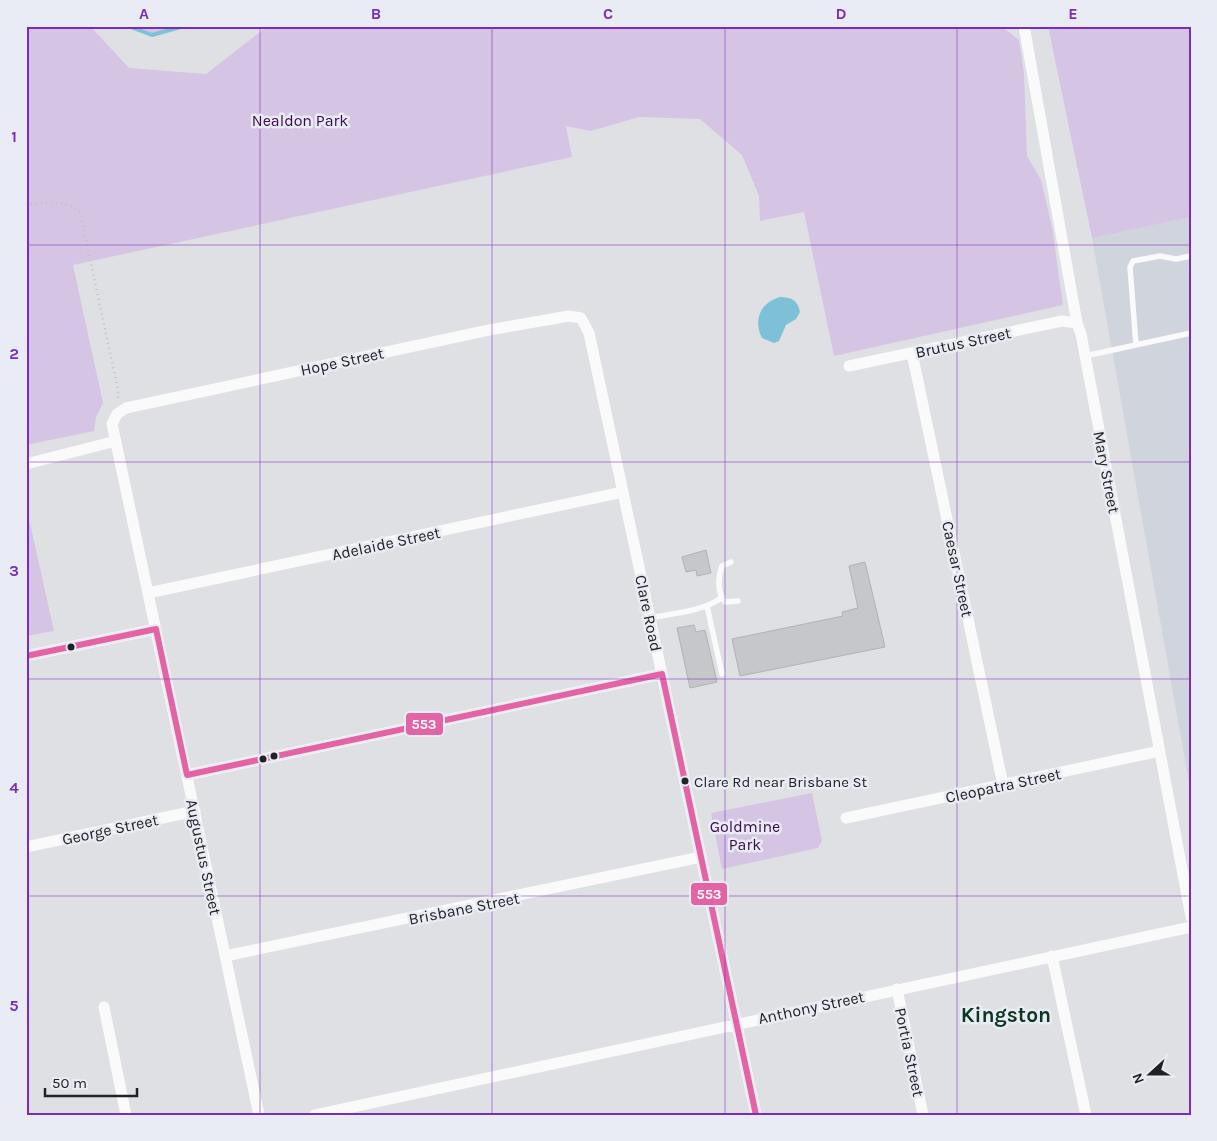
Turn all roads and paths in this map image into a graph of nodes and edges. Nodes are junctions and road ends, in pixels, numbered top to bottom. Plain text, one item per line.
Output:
1 (1024, 26) edge
2 (26, 204) edge
3 (1191, 256) edge
4 (581, 318) joint
5 (1077, 323) junction
6 (1191, 333) edge
7 (1136, 344) junction
8 (912, 353) junction
9 (1085, 356) junction
10 (849, 366) dead end
11 (115, 419) junction
12 (116, 441) junction
13 (26, 464) edge
14 (623, 492) junction
15 (731, 562) dead end
16 (148, 593) junction
17 (721, 598) junction
18 (738, 601) dead end
19 (707, 606) junction
20 (650, 618) junction
21 (156, 629) junction
22 (26, 656) edge
23 (662, 674) junction
24 (722, 674) dead end
25 (1160, 751) junction
26 (187, 775) junction
27 (1004, 784) junction
28 (194, 811) junction
29 (846, 818) dead end
30 (26, 846) edge
31 (701, 857) junction
32 (1191, 918) edge
33 (1191, 927) edge
34 (225, 956) junction
35 (1052, 956) junction
36 (897, 989) junction
37 (104, 1007) dead end
38 (736, 1023) junction
39 (126, 1115) edge
40 (259, 1115) edge
41 (315, 1115) edge
42 (756, 1115) edge
43 (923, 1115) edge
44 (1086, 1115) edge

1 - 5 street, Mary Street
2 - 11 path
3 - 7 lane
4 - 11 street, Hope Street
4 - 14 street, Clare Road
5 - 8 street, Brutus Street
5 - 9 street, Mary Street
6 - 7 lane
7 - 9 lane
8 - 10 street, Brutus Street
8 - 27 street, Caesar Street
9 - 25 street, Mary Street
11 - 12 street, Augustus Street
12 - 13 street
12 - 16 street, Augustus Street
14 - 16 street, Adelaide Street
14 - 20 street, Clare Road
15 - 17 lane
16 - 21 street, Augustus Street
17 - 18 lane
17 - 19 lane
19 - 20 lane
19 - 24 lane
20 - 23 street, Clare Road
21 - 22 street
21 - 26 street, Augustus Street
23 - 26 street
23 - 31 street, Clare Road
25 - 27 street, Cleopatra Street
25 - 32 street, Mary Street
26 - 28 street, Augustus Street
27 - 29 street, Cleopatra Street
28 - 30 street, George Street
28 - 34 street, Augustus Street
31 - 34 street, Brisbane Street
31 - 38 street, Clare Road
33 - 35 street, Anthony Street
34 - 40 street, Augustus Street
35 - 36 street, Anthony Street
35 - 44 street
36 - 38 street, Anthony Street
36 - 43 street, Portia Street
37 - 39 street
38 - 41 street, Anthony Street
38 - 42 street, Clare Road

